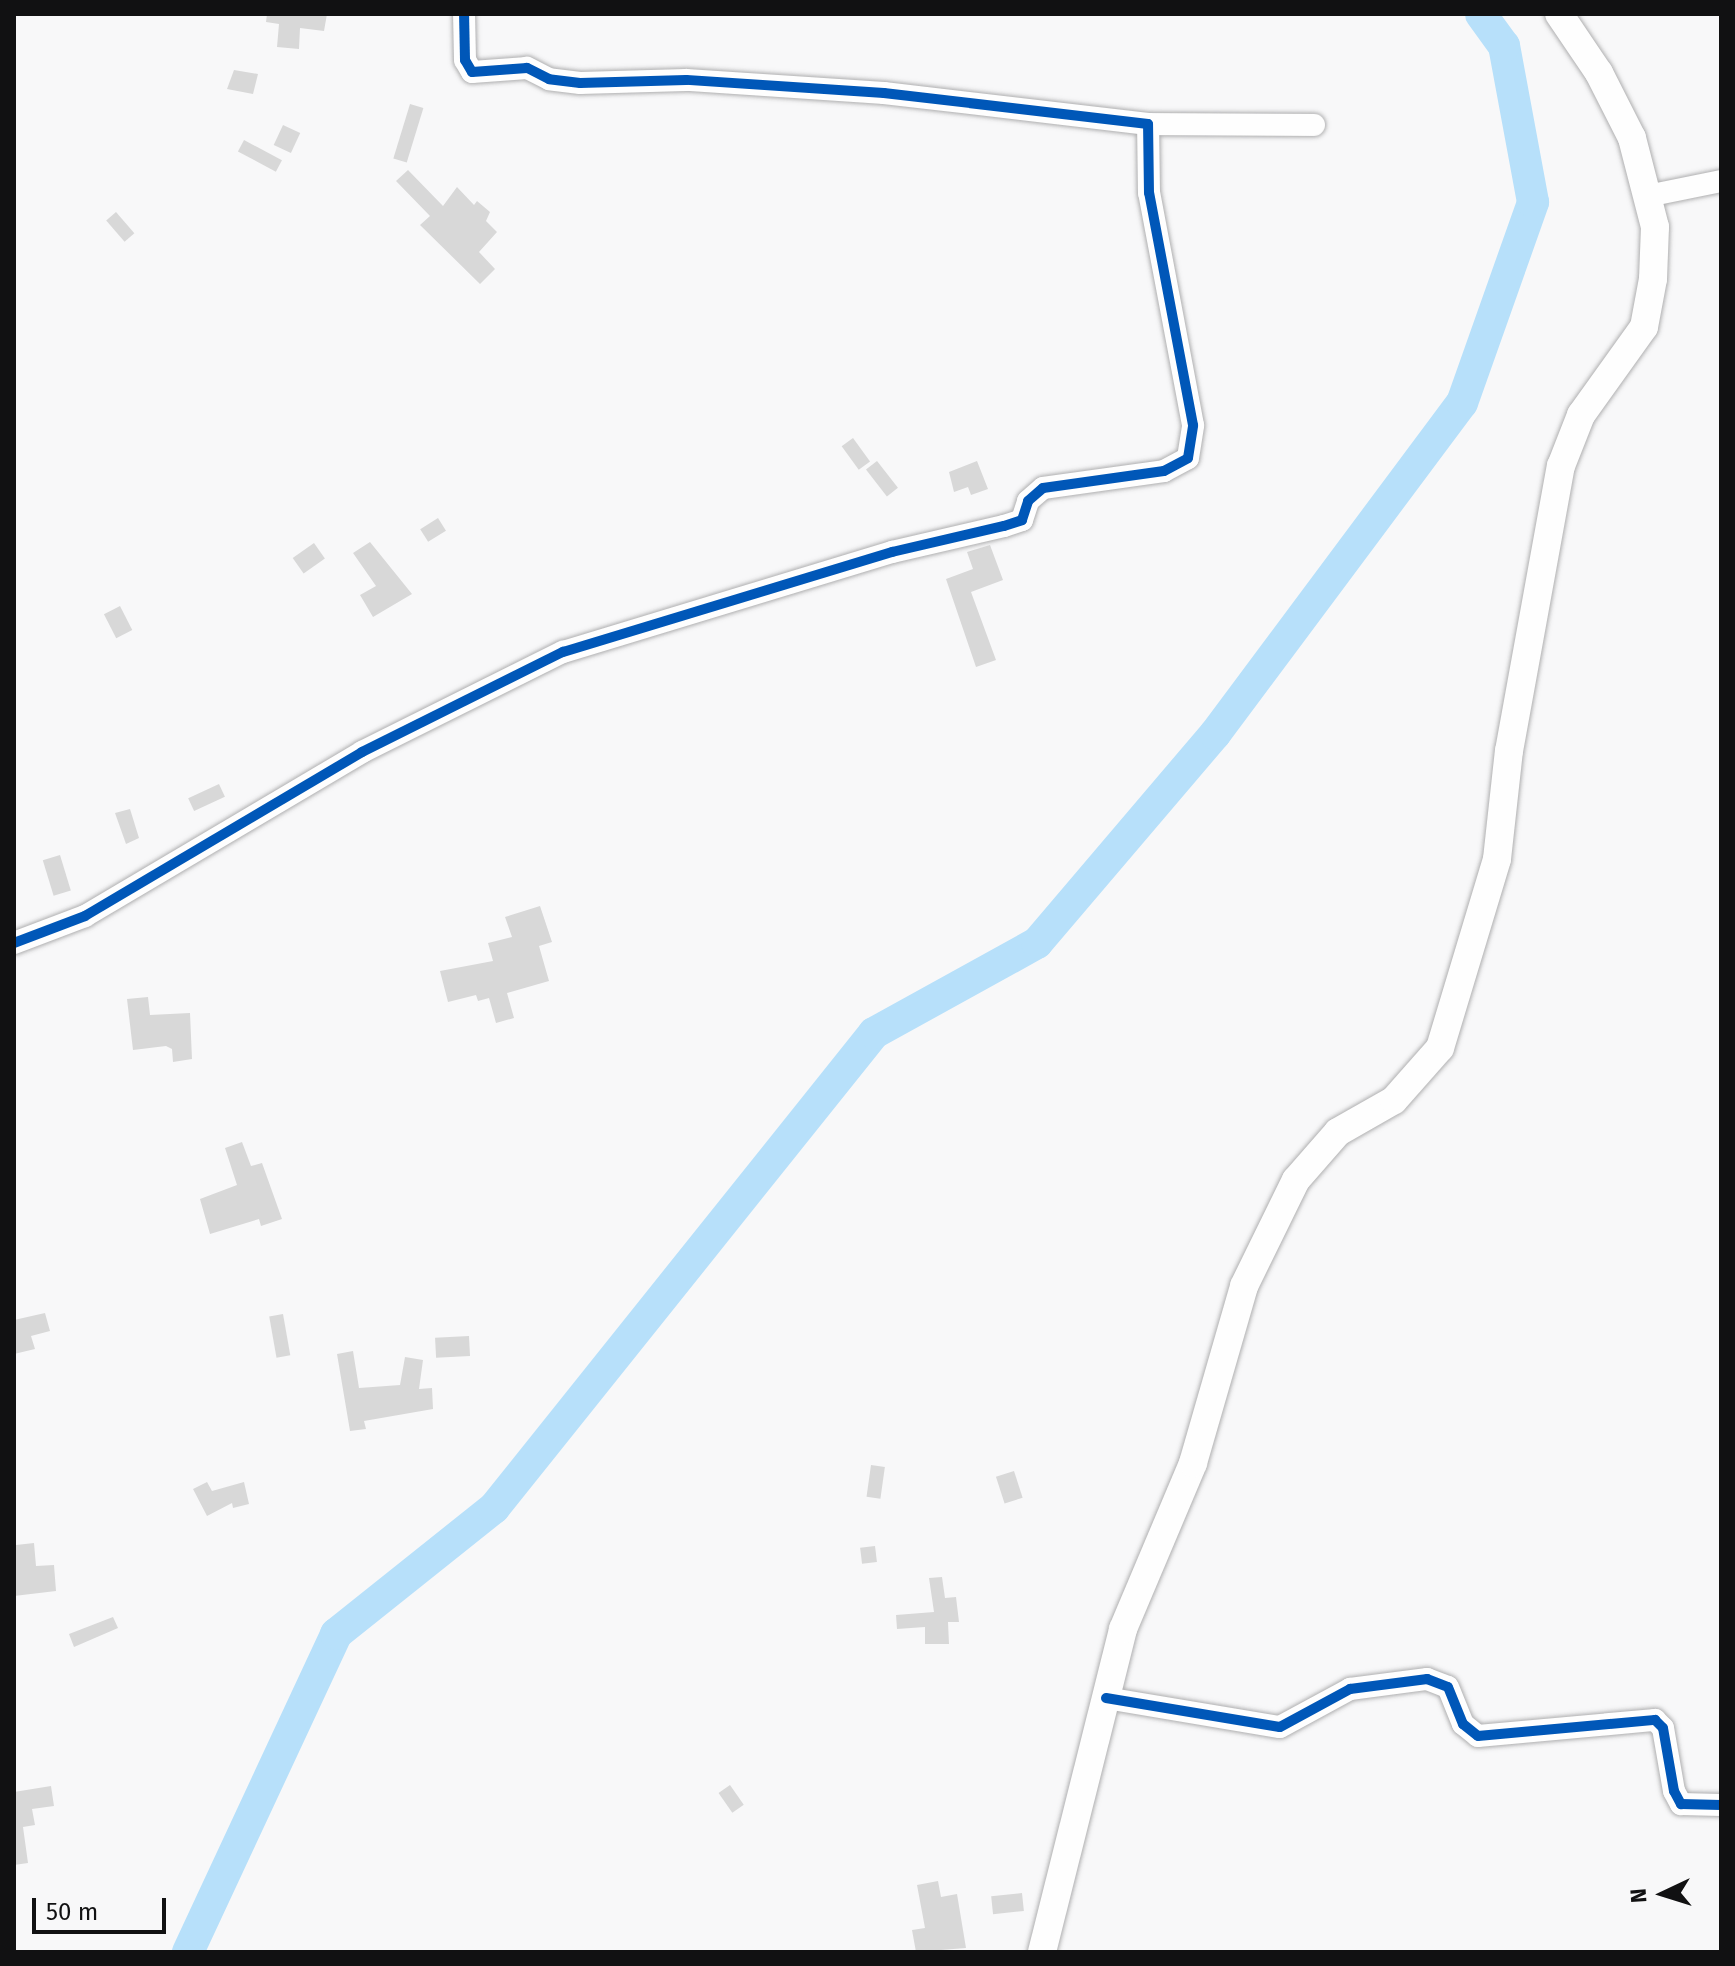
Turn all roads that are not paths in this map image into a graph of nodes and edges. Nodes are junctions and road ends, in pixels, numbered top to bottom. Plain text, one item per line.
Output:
1 (464, 14) edge
2 (1559, 14) edge
3 (1148, 124) junction
4 (1314, 125) dead end
5 (1721, 181) edge
6 (1647, 196) junction
7 (14, 943) edge
8 (1106, 1698) junction
9 (1721, 1805) edge
10 (1042, 1952) edge

1 - 3 street
2 - 6 main road
3 - 4 street
3 - 7 street
5 - 6 street
6 - 8 main road
8 - 9 street
8 - 10 main road

